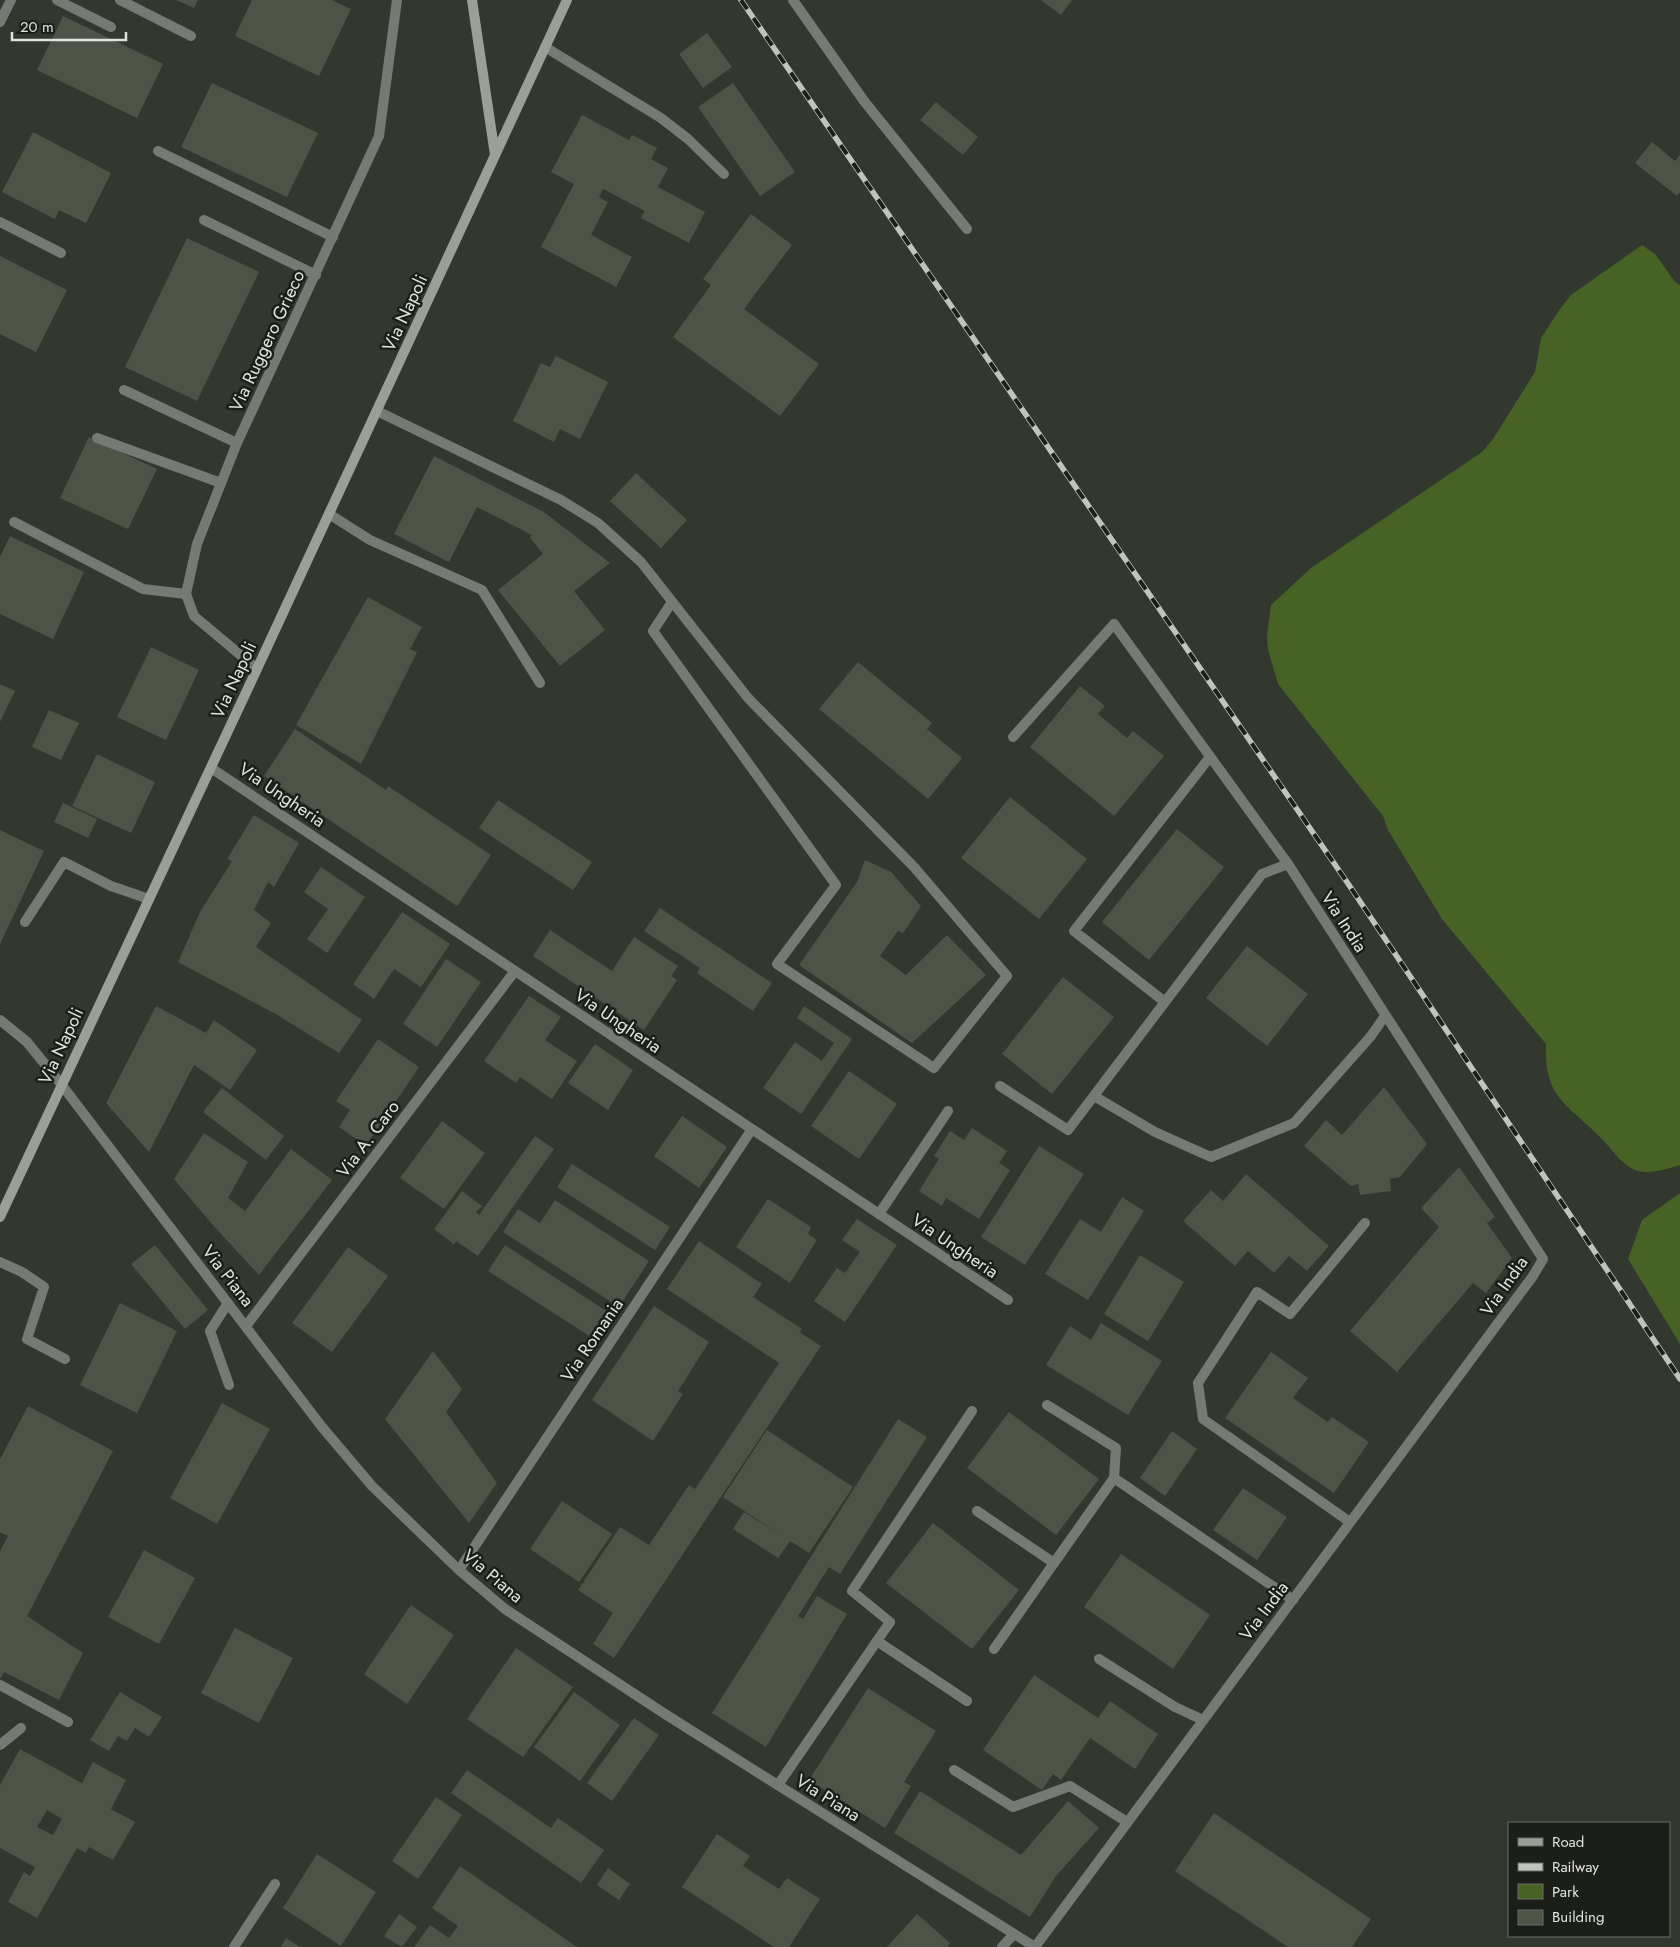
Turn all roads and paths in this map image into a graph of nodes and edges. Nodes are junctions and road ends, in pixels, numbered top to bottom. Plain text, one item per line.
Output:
1 (11, 0) edge
2 (57, 0) edge
3 (120, 0) edge
4 (397, 0) edge
5 (472, 0) edge
6 (566, 0) edge
7 (793, 0) edge
8 (0, 22) edge
9 (110, 28) dead end
10 (191, 36) dead end
11 (545, 48) junction
12 (158, 151) dead end
13 (495, 156) junction
14 (724, 174) dead end
15 (204, 220) dead end
16 (0, 222) edge
17 (967, 229) dead end
18 (333, 237) junction
19 (61, 253) dead end
20 (316, 275) junction
21 (124, 390) dead end
22 (377, 411) junction
23 (97, 438) dead end
24 (237, 443) junction
25 (221, 483) junction
26 (329, 514) junction
27 (14, 522) dead end
28 (186, 594) junction
29 (672, 602) junction
30 (257, 669) junction
31 (540, 683) dead end
32 (1012, 737) dead end
33 (1210, 757) junction
34 (211, 768) junction
35 (1288, 864) junction
36 (149, 899) junction
37 (24, 922) dead end
38 (515, 971) junction
39 (1165, 1002) junction
40 (1385, 1016) junction
41 (0, 1020) edge
42 (61, 1084) junction
43 (1000, 1086) dead end
44 (1094, 1096) junction
45 (948, 1111) dead end
46 (752, 1129) junction
47 (878, 1214) junction
48 (0, 1217) edge
49 (1365, 1223) dead end
50 (0, 1262) edge
51 (1008, 1300) dead end
52 (228, 1303) junction
53 (246, 1326) junction
54 (65, 1359) dead end
55 (230, 1385) dead end
56 (1047, 1405) dead end
57 (972, 1411) dead end
58 (1114, 1478) junction
59 (977, 1511) dead end
60 (1350, 1522) junction
61 (1054, 1563) junction
62 (459, 1570) junction
63 (1293, 1600) junction
64 (877, 1641) junction
65 (994, 1649) dead end
66 (1099, 1659) dead end
67 (0, 1685) edge
68 (967, 1701) dead end
69 (1203, 1720) junction
70 (68, 1722) dead end
71 (21, 1728) dead end
72 (0, 1744) edge
73 (954, 1770) dead end
74 (778, 1785) junction
75 (1127, 1822) junction
76 (275, 1884) dead end
77 (1014, 1934) junction
78 (234, 1947) edge
79 (1002, 1947) edge
80 (1035, 1947) edge

1 - 8 street
2 - 9 street
3 - 10 street
4 - 18 street, Via Ruggero Grieco
5 - 13 main road
6 - 11 main road, Via Napoli
7 - 17 street
11 - 13 main road, Via Napoli
11 - 14 street
12 - 18 street
13 - 22 main road, Via Napoli
15 - 20 street
16 - 19 street
18 - 20 street, Via Ruggero Grieco
20 - 24 street, Via Ruggero Grieco
21 - 24 street
22 - 26 main road, Via Napoli
22 - 29 street
23 - 25 street
24 - 25 street, Via Ruggero Grieco
25 - 28 street, Via Ruggero Grieco
26 - 30 main road, Via Napoli
26 - 31 street
27 - 28 street
28 - 30 street
29 - 29 street
30 - 34 main road, Via Napoli
32 - 33 street, Via India
33 - 35 street, Via India
33 - 39 street
34 - 36 main road, Via Napoli
34 - 38 street, Via Ungheria
35 - 39 street
35 - 40 street, Via India
36 - 37 street
36 - 42 main road, Via Napoli
38 - 46 street, Via Ungheria
38 - 53 street, Via A. Caro
39 - 44 street
40 - 44 street
40 - 60 street, Via India
41 - 42 street, Via Piana
42 - 48 main road, Via Napoli
42 - 52 street, Via Piana
43 - 44 street
45 - 47 street
46 - 47 street, Via Ungheria
46 - 62 street, Via Romania
47 - 51 street, Via Ungheria
49 - 60 street
50 - 54 street
52 - 53 street, Via Piana
52 - 55 street
53 - 62 street, Via Piana
56 - 58 street
57 - 64 street
58 - 61 street
58 - 63 street
59 - 61 street
60 - 63 street, Via India
61 - 65 street
62 - 74 street, Via Piana
63 - 69 street, Via India
64 - 68 street
64 - 74 street
66 - 69 street
67 - 70 street
69 - 75 street, Via India
71 - 72 street
73 - 75 street
74 - 77 street, Via Piana
75 - 80 street, Via India
76 - 78 street
77 - 79 street
77 - 80 street, Via Piana

